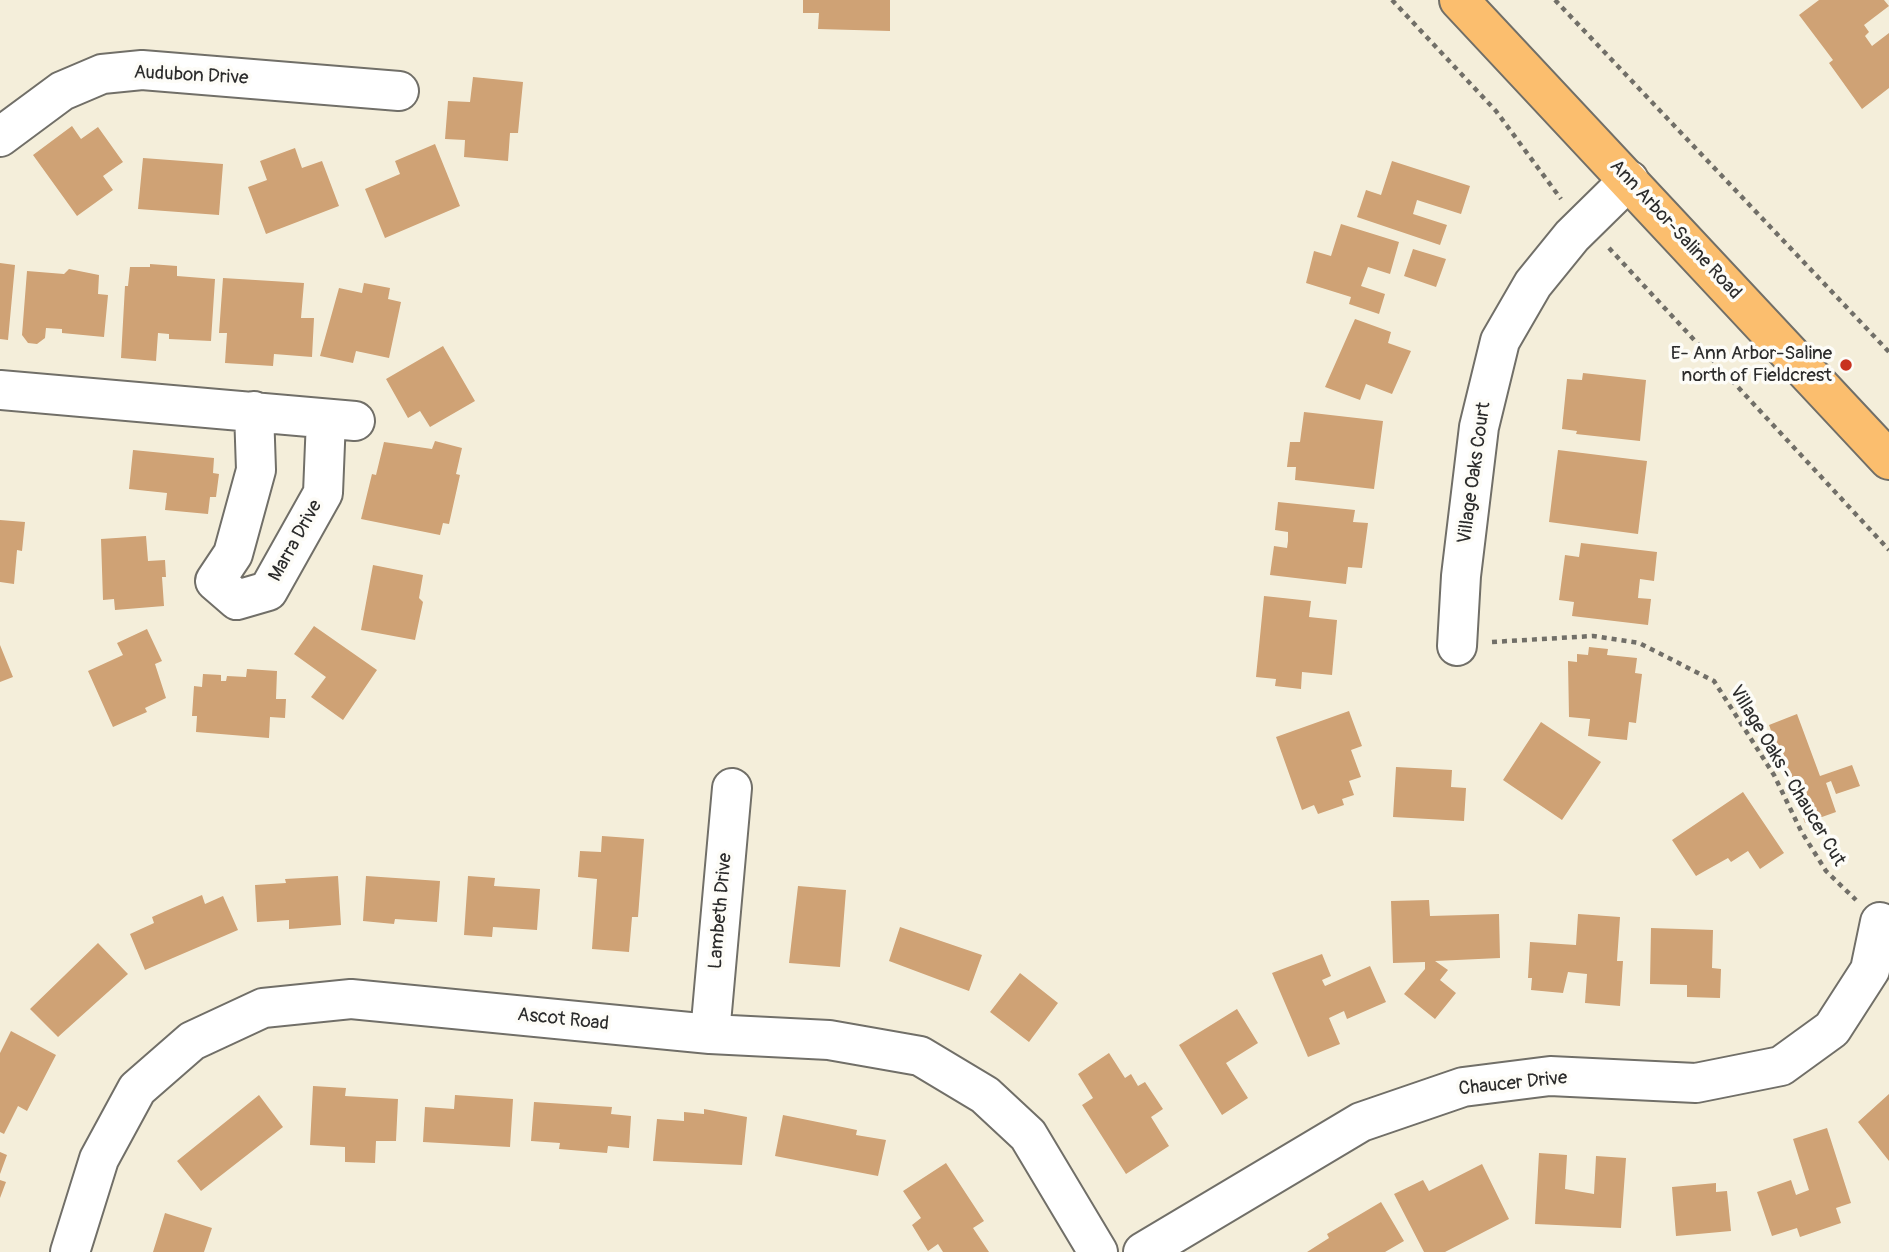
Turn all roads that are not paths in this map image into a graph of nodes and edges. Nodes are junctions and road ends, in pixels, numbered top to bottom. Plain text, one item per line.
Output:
1 (1459, 0) edge
2 (399, 91) dead end
3 (0, 136) edge
4 (1629, 180) junction
5 (0, 390) edge
6 (254, 411) junction
7 (1889, 460) edge
8 (1457, 646) road end
9 (732, 788) dead end
10 (1880, 922) road end
11 (710, 1034) junction
12 (70, 1252) edge
13 (1098, 1252) edge
14 (1143, 1252) edge

1 - 4 main road, Ann Arbor-Saline Road
2 - 3 street, Audubon Drive
4 - 7 main road, Ann Arbor-Saline Road
4 - 8 street, Village Oaks Court
5 - 6 street, Marra Drive
6 - 6 street, Marra Drive
9 - 11 street, Lambeth Drive
10 - 14 street, Chaucer Drive
11 - 12 street, Ascot Road
11 - 13 street, Ascot Road

